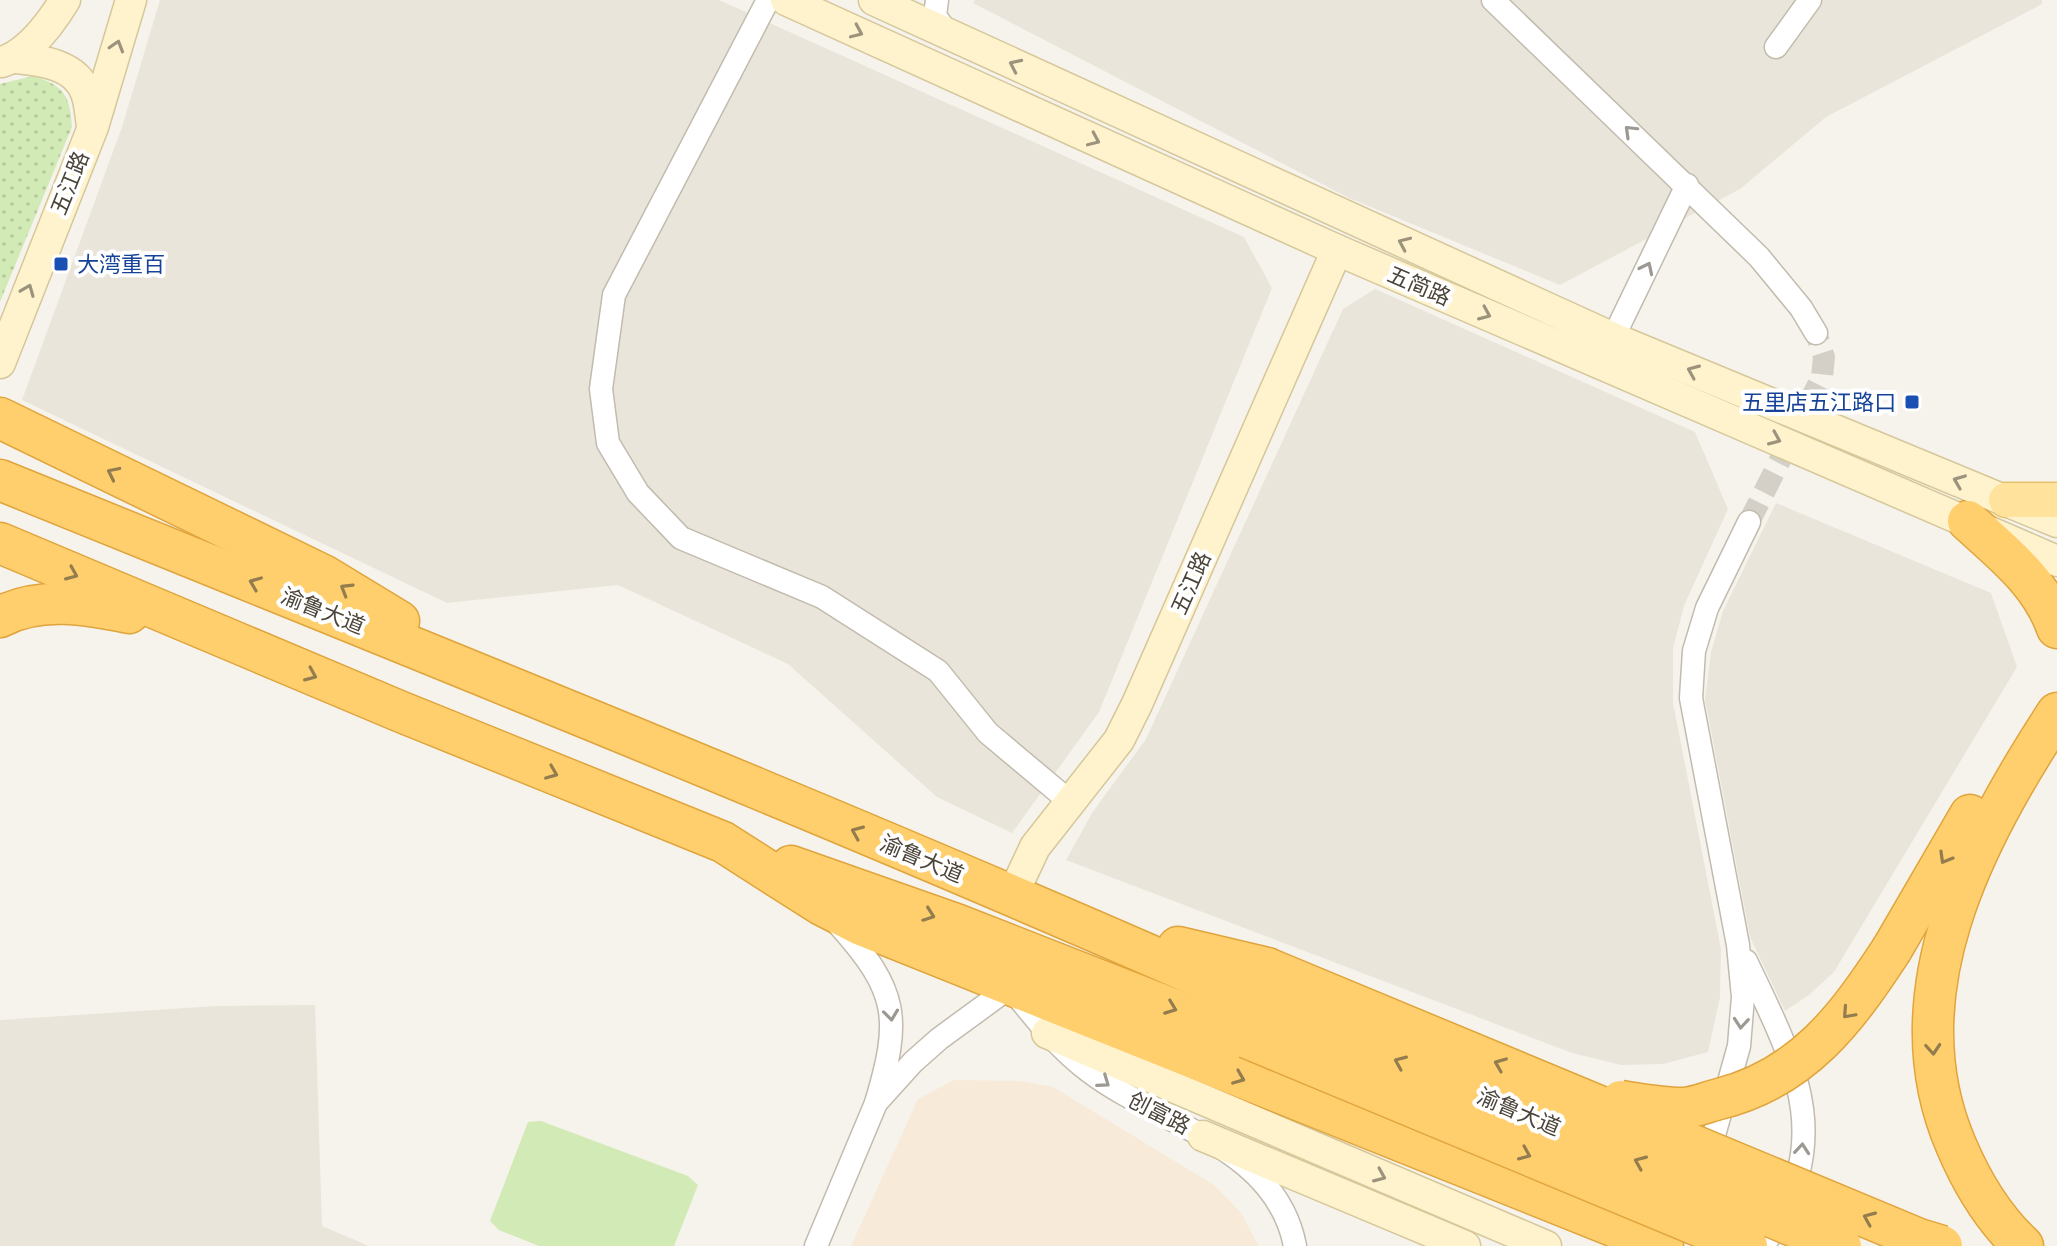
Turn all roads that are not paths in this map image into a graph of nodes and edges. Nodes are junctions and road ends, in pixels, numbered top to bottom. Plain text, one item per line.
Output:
1 (65, 0) edge
2 (131, 0) edge
3 (768, 0) edge
4 (786, 0) edge
5 (874, 0) edge
6 (937, 0) edge
7 (1493, 0) edge
8 (1810, 0) edge
9 (949, 35) junction
10 (1776, 47) dead end
11 (8, 60) edge
12 (93, 127) junction
13 (1687, 185) junction
14 (1337, 250) junction
15 (1816, 333) tunnel mouth
16 (1613, 338) junction
17 (0, 363) edge
18 (7, 420) edge
19 (0, 480) edge
20 (2006, 500) junction
21 (2057, 500) edge
22 (1968, 521) junction
23 (1749, 522) tunnel mouth
24 (2057, 522) edge
25 (0, 543) edge
26 (2057, 561) edge
27 (0, 617) edge
28 (2057, 628) edge
29 (202, 629) junction
30 (509, 687) junction
31 (2057, 706) edge
32 (2057, 713) edge
33 (1069, 801) junction
34 (723, 842) junction
35 (1012, 896) junction
36 (820, 904) junction
37 (1738, 945) junction
38 (1010, 987) junction
39 (1259, 1003) junction
40 (1047, 1033) junction
41 (1563, 1090) junction
42 (876, 1103) junction
43 (1314, 1128) junction
44 (1203, 1136) junction
45 (816, 1246) edge
46 (1295, 1246) edge
47 (1465, 1246) edge
48 (1546, 1246) edge
49 (1663, 1246) edge
50 (1672, 1246) edge
51 (1747, 1246) edge
52 (1763, 1246) edge
53 (1841, 1246) edge
54 (1942, 1246) edge
55 (2023, 1246) edge

1 - 11 main road
12 -> 2 main road, 五江路
3 - 33 street
4 -> 14 main road, 五简路
5 - 9 main road, 五简路
6 - 9 street
13 -> 7 street
8 - 10 street
16 -> 9 main road, 五简路
11 - 12 main road
17 -> 12 main road, 五江路
13 - 15 street
16 -> 13 street
14 -> 22 main road, 五简路
14 - 33 main road, 五江路
20 -> 16 main road, 五简路
30 -> 18 highway
30 -> 19 highway, 渝鲁大道
20 - 21 main road
20 - 24 main road, 五简路
22 - 26 main road, 五简路
22 - 28 highway
23 - 37 street
25 -> 29 highway
27 - 29 highway
29 -> 34 highway
35 -> 30 highway, 渝鲁大道
31 -> 41 highway, bridge
32 -> 55 highway
33 - 35 main road, 五江路
34 - 36 highway
34 -> 39 highway
35 - 39 highway, 渝鲁大道
36 - 38 highway
36 -> 42 street
37 -> 50 street
52 -> 37 street
38 - 40 street, 创富路
38 - 42 street
38 -> 43 highway
41 -> 39 highway, bridge
39 -> 51 highway, bridge
53 -> 39 highway, 渝鲁大道, bridge
40 - 43 main road
40 -> 44 street, 创富路
54 -> 41 highway, bridge
42 - 45 street
43 -> 48 main road
43 - 49 highway
44 - 46 street, 创富路
44 - 47 main road

